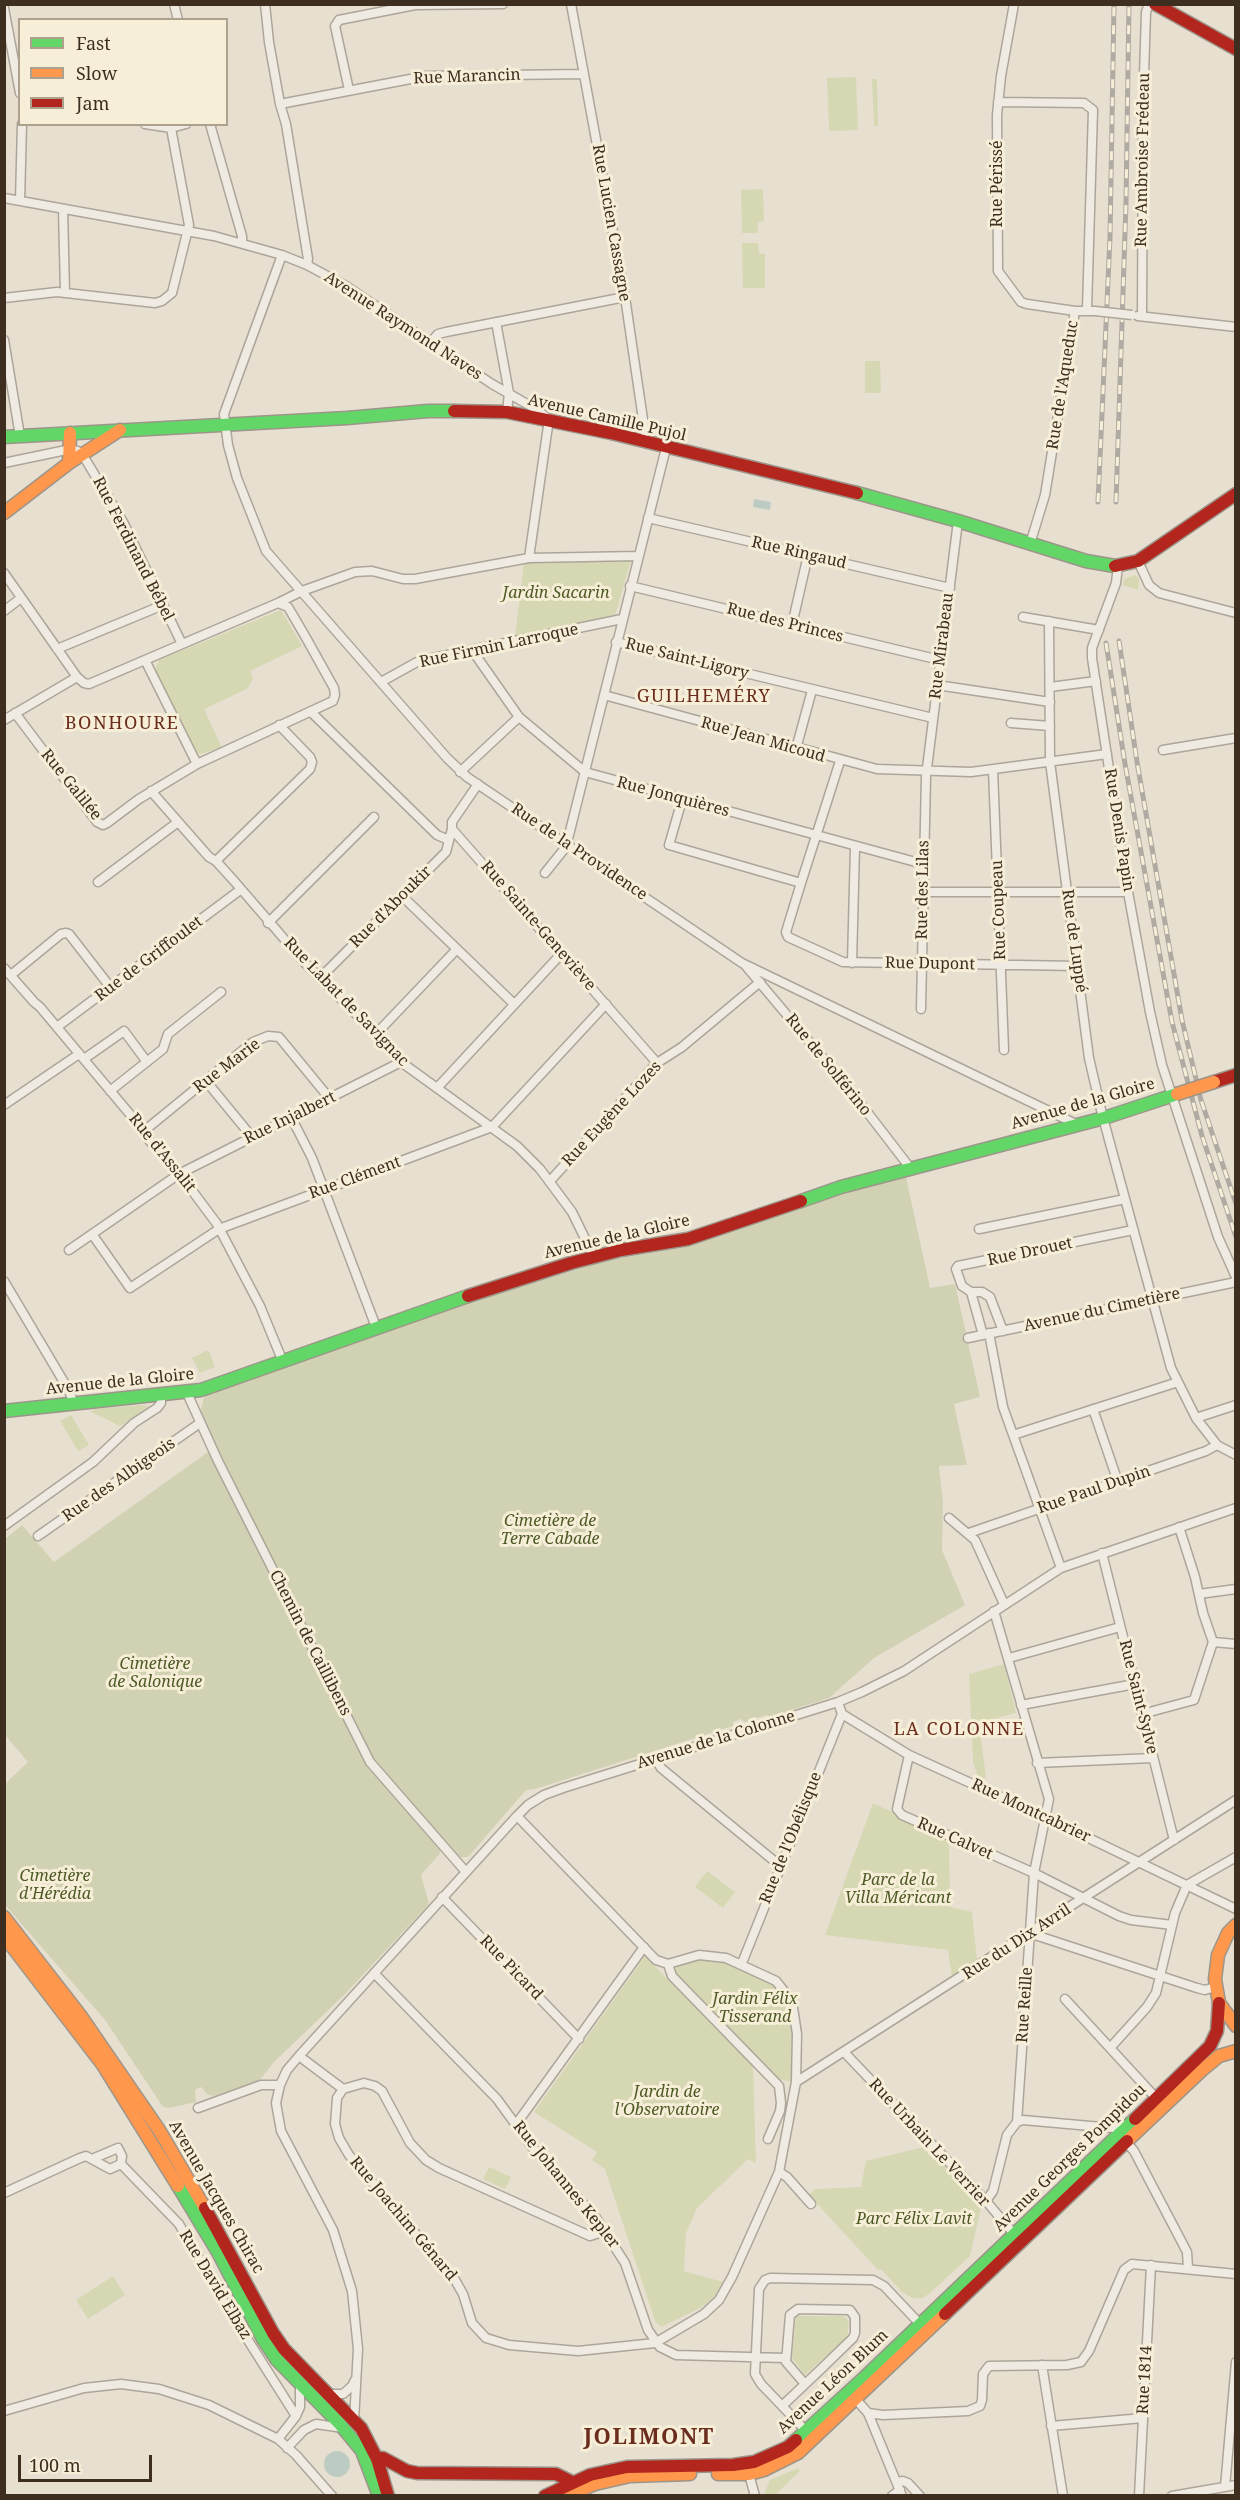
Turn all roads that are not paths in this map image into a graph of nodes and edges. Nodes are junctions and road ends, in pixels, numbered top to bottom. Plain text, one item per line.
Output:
1 (265, 4) edge
2 (503, 4) edge
3 (571, 4) edge
4 (1014, 4) edge
5 (1149, 4) edge
6 (1155, 4) edge
7 (4, 9) edge
8 (1236, 49) edge
9 (584, 74) junction
10 (18, 82) edge
11 (349, 90) junction
12 (998, 102) junction
13 (280, 104) junction
14 (22, 126) edge
15 (158, 126) edge
16 (178, 126) edge
17 (211, 126) edge
18 (171, 128) junction
19 (4, 198) edge
20 (20, 201) junction
21 (63, 209) junction
22 (187, 231) junction
23 (242, 242) junction
24 (282, 255) junction
25 (307, 265) junction
26 (65, 293) junction
27 (625, 297) junction
28 (4, 298) edge
29 (1091, 310) junction
30 (1075, 311) junction
31 (1142, 316) junction
32 (496, 322) junction
33 (1236, 327) edge
34 (4, 340) edge
35 (430, 343) junction
36 (509, 393) junction
37 (507, 412) junction
38 (549, 419) junction
39 (224, 425) junction
40 (120, 430) junction
41 (77, 432) junction
42 (20, 436) junction
43 (4, 437) edge
44 (643, 442) junction
45 (666, 448) junction
46 (71, 449) junction
47 (85, 454) junction
48 (4, 463) edge
49 (69, 463) junction
50 (1236, 494) edge
51 (4, 513) edge
52 (648, 519) junction
53 (958, 521) junction
54 (1030, 544) junction
55 (808, 555) junction
56 (638, 556) junction
57 (529, 558) junction
58 (1138, 561) junction
59 (1116, 566) junction
60 (4, 573) edge
61 (630, 586) junction
62 (950, 588) junction
63 (302, 591) junction
64 (21, 598) junction
65 (278, 603) junction
66 (163, 605) junction
67 (4, 611) edge
68 (1236, 613) edge
69 (1023, 617) dead end
70 (622, 620) junction
71 (1049, 621) junction
72 (792, 625) junction
73 (1099, 630) junction
74 (616, 642) junction
75 (182, 644) junction
76 (57, 649) junction
77 (472, 650) junction
78 (145, 660) junction
79 (940, 660) junction
80 (77, 676) junction
81 (1096, 681) junction
82 (381, 682) junction
83 (937, 685) junction
84 (1050, 687) junction
85 (812, 690) junction
86 (604, 695) junction
87 (1050, 702) junction
88 (311, 712) junction
89 (15, 713) junction
90 (519, 717) junction
91 (933, 718) junction
92 (4, 720) edge
93 (1011, 723) dead end
94 (279, 725) junction
95 (1050, 726) junction
96 (1236, 738) edge
97 (796, 749) junction
98 (1163, 750) dead end
99 (1107, 754) junction
100 (840, 761) junction
101 (1050, 762) junction
102 (197, 764) junction
103 (993, 770) junction
104 (460, 772) junction
105 (585, 772) junction
106 (926, 772) junction
107 (478, 784) junction
108 (151, 791) junction
109 (682, 800) junction
110 (374, 817) dead end
111 (178, 822) junction
112 (452, 829) junction
113 (816, 836) junction
114 (449, 840) junction
115 (567, 844) junction
116 (855, 847) junction
117 (216, 861) junction
118 (923, 864) junction
119 (545, 873) dead end
120 (98, 882) dead end
121 (801, 883) junction
122 (240, 890) junction
123 (923, 892) junction
124 (998, 892) junction
125 (1067, 892) junction
126 (1128, 892) junction
127 (402, 896) junction
128 (268, 922) junction
129 (457, 950) junction
130 (562, 953) junction
131 (742, 963) junction
132 (852, 963) junction
133 (921, 964) junction
134 (1001, 966) junction
135 (1077, 966) junction
136 (7, 972) edge
137 (765, 973) junction
138 (320, 978) junction
139 (758, 980) junction
140 (111, 988) junction
141 (221, 992) dead end
142 (514, 1004) junction
143 (606, 1004) junction
144 (921, 1009) dead end
145 (57, 1028) junction
146 (376, 1034) junction
147 (1004, 1050) dead end
148 (81, 1057) junction
149 (147, 1062) junction
150 (401, 1062) junction
151 (657, 1064) junction
152 (1236, 1075) edge
153 (206, 1081) junction
154 (437, 1088) junction
155 (110, 1090) junction
156 (1174, 1095) junction
157 (330, 1099) junction
158 (4, 1105) edge
159 (291, 1117) junction
160 (1104, 1118) junction
161 (1078, 1125) junction
162 (492, 1127) junction
163 (144, 1131) junction
164 (252, 1137) junction
165 (911, 1169) junction
166 (179, 1174) junction
167 (550, 1181) junction
168 (324, 1189) junction
169 (1125, 1199) junction
170 (219, 1229) junction
171 (979, 1229) dead end
172 (1133, 1230) junction
173 (92, 1234) junction
174 (69, 1250) dead end
175 (594, 1257) junction
176 (1236, 1280) edge
177 (4, 1281) edge
178 (971, 1292) junction
179 (1152, 1300) junction
180 (376, 1327) junction
181 (1003, 1331) junction
182 (986, 1334) junction
183 (968, 1338) dead end
184 (283, 1362) junction
185 (1178, 1382) junction
186 (187, 1393) junction
187 (161, 1395) junction
188 (74, 1403) junction
189 (1236, 1405) edge
190 (1093, 1409) junction
191 (4, 1411) edge
192 (1196, 1418) junction
193 (200, 1423) junction
194 (1013, 1435) junction
195 (1217, 1445) junction
196 (1236, 1455) edge
197 (1118, 1482) junction
198 (1236, 1508) edge
199 (1040, 1509) junction
200 (949, 1518) dead end
201 (4, 1526) edge
202 (1179, 1527) junction
203 (969, 1533) junction
204 (38, 1536) dead end
205 (1102, 1554) junction
206 (1061, 1568) junction
207 (1236, 1589) edge
208 (1199, 1594) junction
209 (1004, 1604) junction
210 (994, 1611) junction
211 (1120, 1627) junction
212 (1213, 1642) junction
213 (1236, 1644) edge
214 (1009, 1659) junction
215 (1135, 1684) junction
216 (838, 1702) junction
217 (1022, 1705) junction
218 (842, 1714) junction
219 (1142, 1714) junction
220 (909, 1755) junction
221 (656, 1758) junction
222 (1153, 1758) junction
223 (1037, 1763) junction
224 (1236, 1800) edge
225 (517, 1816) junction
226 (1046, 1817) junction
227 (1174, 1840) junction
228 (1236, 1857) edge
229 (1140, 1863) junction
230 (781, 1864) junction
231 (466, 1872) junction
232 (1034, 1873) junction
233 (1187, 1885) junction
234 (442, 1897) junction
235 (1084, 1899) junction
236 (1236, 1909) edge
237 (4, 1917) edge
238 (1236, 1924) edge
239 (1172, 1925) junction
240 (1029, 1933) junction
241 (4, 1936) edge
242 (644, 1947) junction
243 (741, 1963) junction
244 (668, 1964) junction
245 (374, 1973) junction
246 (1161, 1976) junction
247 (1215, 1987) junction
248 (1065, 1999) dead end
249 (1218, 2003) junction
250 (1236, 2026) edge
251 (579, 2039) junction
252 (1110, 2048) junction
253 (1236, 2051) edge
254 (844, 2052) junction
255 (298, 2056) junction
256 (796, 2082) junction
257 (280, 2085) junction
258 (343, 2089) junction
259 (1156, 2098) junction
260 (198, 2108) dead end
261 (1017, 2122) junction
262 (517, 2123) junction
263 (1124, 2129) junction
264 (768, 2139) dead end
265 (1126, 2142) junction
266 (92, 2159) junction
267 (121, 2164) junction
268 (779, 2172) junction
269 (4, 2193) edge
270 (986, 2201) junction
271 (811, 2204) dead end
272 (606, 2231) junction
273 (1014, 2234) junction
274 (1151, 2265) junction
275 (1188, 2268) junction
276 (1236, 2274) edge
277 (925, 2327) junction
278 (655, 2343) junction
279 (756, 2357) junction
280 (785, 2358) junction
281 (1236, 2362) edge
282 (1042, 2365) junction
283 (358, 2374) junction
284 (300, 2383) junction
285 (805, 2384) junction
286 (328, 2394) junction
287 (853, 2396) junction
288 (782, 2406) junction
289 (4, 2411) edge
290 (868, 2413) junction
291 (296, 2416) junction
292 (1143, 2418) junction
293 (349, 2424) junction
294 (1051, 2426) junction
295 (810, 2436) junction
296 (278, 2439) junction
297 (287, 2448) junction
298 (377, 2459) junction
299 (749, 2474) junction
300 (572, 2482) junction
301 (1236, 2485) edge
302 (1225, 2487) junction
303 (900, 2489) edge
304 (332, 2496) edge
305 (379, 2496) edge
306 (388, 2496) edge
307 (544, 2496) edge
308 (566, 2496) edge
309 (755, 2496) edge
310 (892, 2496) edge
311 (920, 2496) edge
312 (1063, 2496) edge
313 (1139, 2496) edge
314 (1172, 2496) edge

1 - 13 street
2 - 11 street
3 - 9 street, Rue Lucien Cassagne
4 - 12 street, Rue Périssé
5 - 31 street, Rue Ambroise Frédeau
6 - 8 main road
7 - 10 street
9 - 11 street, Rue Marancin
9 - 27 street, Rue Lucien Cassagne
11 - 13 street, Rue Marancin
12 - 29 street
12 - 30 street, Rue Périssé
13 - 25 street
14 - 20 street
15 - 18 street
16 - 18 street
17 - 23 street
18 - 22 street
19 - 20 street, Avenue Raymond Naves
20 - 21 street, Avenue Raymond Naves
21 - 22 street, Avenue Raymond Naves
21 - 26 street
22 - 23 street, Avenue Raymond Naves
22 - 26 street
23 - 24 street, Avenue Raymond Naves
24 - 25 street, Avenue Raymond Naves
24 - 39 street
25 - 35 street, Avenue Raymond Naves
26 - 28 street
27 - 32 street
27 - 44 street, Rue Lucien Cassagne
29 - 30 street, Rue de l'Aqueduc
29 - 31 street, Rue de l'Aqueduc, bridge
30 - 54 street, Rue de l'Aqueduc
31 - 33 street, Rue de l'Aqueduc
32 - 35 street
32 - 36 street
34 - 42 street
35 - 36 street, Avenue Raymond Naves
36 - 37 street
36 - 38 street, Avenue Raymond Naves
37 - 38 main road, Avenue Camille Pujol
37 - 39 main road, Avenue Camille Pujol
38 - 44 main road, Avenue Camille Pujol
38 - 57 street
39 - 40 main road, Avenue Camille Pujol
39 - 63 street, Rue de la Providence
40 - 41 main road, Avenue Camille Pujol
40 - 47 main road
41 - 42 main road, Avenue Camille Pujol
41 - 46 main road
41 - 47 main road
42 - 43 main road, Avenue Camille Pujol
44 - 45 main road, Avenue Camille Pujol
45 - 52 street
45 - 53 main road, Avenue Camille Pujol
46 - 47 street
46 - 48 street
46 - 49 main road
47 - 49 main road
47 - 66 street, Rue Ferdinand Bébel
49 - 51 main road
50 - 58 main road
52 - 55 street, Rue Ringaud
52 - 56 street
53 - 54 main road, Avenue Camille Pujol
53 - 62 street, Rue Mirabeau
54 - 59 main road, Avenue Camille Pujol
55 - 62 street, Rue Ringaud
55 - 72 street
56 - 57 street
56 - 61 street
57 - 63 street
58 - 59 main road
58 - 68 street
59 - 73 street, Rue Denis Papin
60 - 64 street
61 - 70 street
61 - 72 street, Rue des Princes
62 - 79 street, Rue Mirabeau
63 - 65 street
63 - 82 street, Rue de la Providence
64 - 67 street
64 - 76 street
65 - 75 street
65 - 88 street, Rue Galilée
66 - 75 street, Rue Ferdinand Bébel
66 - 76 street
69 - 71 street
70 - 74 street
70 - 77 street, Rue Firmin Larroque
71 - 73 street
71 - 84 street, Rue de Luppé
72 - 79 street, Rue des Princes
73 - 81 street, Rue Denis Papin
74 - 85 street, Rue Saint-Ligory
74 - 86 street
75 - 78 street
76 - 80 street
77 - 82 street, Rue Firmin Larroque
77 - 90 street, Rue Jonquières
78 - 80 street
78 - 102 street
79 - 83 street, Rue Mirabeau
80 - 89 street
81 - 84 street
81 - 99 street, Rue Denis Papin
82 - 104 street, Rue de la Providence
83 - 87 street
83 - 91 street, Rue Mirabeau
84 - 87 street, Rue de Luppé
85 - 91 street, Rue Saint-Ligory
85 - 97 street
86 - 97 street, Rue Jean Micoud
86 - 105 street
87 - 95 street, Rue de Luppé
88 - 94 street, Rue Galilée
88 - 114 street
89 - 92 street
89 - 108 street, Rue Galilée
90 - 104 street
90 - 105 street, Rue Jonquières
91 - 106 street, Rue Mirabeau
93 - 95 street
94 - 102 street, Rue Galilée
94 - 117 street
95 - 101 street, Rue de Luppé
96 - 98 street
97 - 100 street, Rue Jean Micoud
99 - 101 street, Rue Jean Micoud
99 - 126 street, Rue Denis Papin
100 - 106 street, Rue Jean Micoud
100 - 113 street
101 - 103 street, Rue Jean Micoud
101 - 125 street, Rue de Luppé
102 - 108 street, Rue Galilée
103 - 106 street, Rue Jean Micoud
103 - 124 street, Rue Coupeau
104 - 107 street, Rue de la Providence
105 - 109 street, Rue Jonquières
105 - 115 street
106 - 118 street, Rue des Lilas
107 - 112 street
107 - 115 street, Rue de la Providence
108 - 111 street, Rue Labat de Savignac
109 - 113 street, Rue Jonquières
109 - 121 street
110 - 128 street
111 - 117 street, Rue Labat de Savignac
111 - 120 street
112 - 114 street, Rue d'Aboukir
112 - 130 street, Rue Sainte-Geneviève
113 - 116 street, Rue Jonquières
113 - 121 street
114 - 127 street, Rue d'Aboukir
115 - 119 street
115 - 131 street, Rue de la Providence
116 - 118 street, Rue Jonquières
116 - 132 street
117 - 122 street, Rue Labat de Savignac
118 - 123 street, Rue des Lilas
121 - 132 street, Rue Dupont
122 - 128 street, Rue Labat de Savignac
122 - 140 street, Rue de Griffoulet
123 - 124 street
123 - 133 street, Rue des Lilas
124 - 125 street
124 - 134 street, Rue Coupeau
125 - 126 street
125 - 135 street, Rue de Luppé
126 - 156 street, Rue Denis Papin
127 - 129 street
127 - 138 street, Rue d'Aboukir
128 - 138 street, Rue Labat de Savignac
129 - 142 street
129 - 146 street
130 - 142 street
130 - 143 street, Rue Sainte-Geneviève
131 - 137 street, Rue de la Providence
131 - 139 street, Rue de Solférino
132 - 133 street, Rue Dupont
133 - 134 street, Rue Dupont
133 - 144 street, Rue des Lilas
134 - 135 street, Rue Dupont
134 - 147 street, Rue Coupeau
135 - 160 street, Rue de Luppé
136 - 140 street
136 - 145 street, Rue d'Assalit
137 - 139 street, Rue Eugène Lozes
137 - 161 street, Rue de la Providence
138 - 146 street, Rue Labat de Savignac
139 - 151 street, Rue Eugène Lozes
139 - 165 street, Rue de Solférino
140 - 145 street, Rue de Griffoulet
141 - 149 street
142 - 154 street
143 - 151 street, Rue Sainte-Geneviève
143 - 162 street
145 - 148 street, Rue d'Assalit
146 - 150 street, Rue Labat de Savignac
148 - 149 street
148 - 155 street, Rue d'Assalit
148 - 158 street
149 - 155 street
150 - 154 street, Rue Labat de Savignac
150 - 157 street, Rue Injalbert
151 - 167 street, Rue Eugène Lozes
152 - 156 main road, Avenue de la Gloire, bridge
153 - 157 street, Rue Marie
153 - 163 street, Rue Marie
153 - 164 street
154 - 162 street, Rue Labat de Savignac
155 - 163 street, Rue d'Assalit
156 - 160 main road, Avenue de la Gloire
156 - 176 street, Rue Denis Papin
157 - 159 street, Rue Injalbert
159 - 164 street, Rue Injalbert
159 - 168 street
160 - 161 main road, Avenue de la Gloire
160 - 169 street, Rue de Luppé
161 - 165 main road, Avenue de la Gloire
162 - 167 street, Rue Labat de Savignac
162 - 168 street, Rue Clément
163 - 166 street, Rue d'Assalit
164 - 166 street, Rue Injalbert
165 - 175 main road, Avenue de la Gloire
166 - 170 street, Rue d'Assalit
166 - 173 street, Rue Injalbert
167 - 175 street, Rue Labat de Savignac
168 - 170 street, Rue Clément
168 - 180 street
169 - 171 street
169 - 172 street, Rue de Luppé
170 - 173 street, Rue Clément
170 - 184 street, Rue d'Assalit
172 - 178 street, Rue Drouet
172 - 179 street, Rue de Luppé
173 - 174 street, Rue Injalbert
175 - 180 main road, Avenue de la Gloire
176 - 179 street, Avenue du Cimetière
177 - 188 street
178 - 181 street, Rue Drouet
178 - 182 street, Rue Drouet
179 - 181 street, Avenue du Cimetière
179 - 185 street, Rue de Luppé
180 - 184 main road, Avenue de la Gloire
181 - 182 street, Avenue du Cimetière
182 - 183 street, Avenue du Cimetière
182 - 194 street, Rue Drouet
184 - 186 main road, Avenue de la Gloire
185 - 190 street
185 - 192 street, Rue de Luppé
186 - 187 main road, Avenue de la Gloire
186 - 193 street, Chemin de Caillibens
187 - 188 main road, Avenue de la Gloire
187 - 201 street
188 - 191 main road, Avenue de la Gloire
189 - 192 street
190 - 194 street
190 - 197 street
192 - 195 street, Rue de Luppé
193 - 204 street, Rue des Albigeois
193 - 231 street, Chemin de Caillibens
194 - 199 street, Rue Drouet
195 - 196 street
195 - 197 street, Rue Paul Dupin
197 - 199 street, Rue Paul Dupin
198 - 202 street, Avenue de la Colonne
199 - 203 street, Rue Paul Dupin
199 - 206 street, Rue Drouet
200 - 203 street
202 - 205 street, Avenue de la Colonne
202 - 208 street
203 - 209 street
205 - 206 street, Avenue de la Colonne
205 - 211 street, Rue Saint-Sylve
206 - 209 street, Avenue de la Colonne
207 - 208 street
208 - 212 street
209 - 210 street, Avenue de la Colonne
210 - 214 street, Rue Reille
210 - 216 street, Avenue de la Colonne
211 - 214 street
211 - 215 street, Rue Saint-Sylve
212 - 213 street
212 - 219 street
214 - 217 street, Rue Reille
215 - 217 street
215 - 219 street, Rue Saint-Sylve
216 - 218 street
216 - 221 street, Avenue de la Colonne
217 - 223 street, Rue Reille
218 - 220 street, Rue Montcabrier
218 - 230 street, Rue de l'Obélisque
219 - 222 street, Rue Saint-Sylve
220 - 226 street, Rue Montcabrier
220 - 232 street, Rue Calvet
221 - 225 street, Avenue de la Colonne
221 - 230 street
222 - 223 street
222 - 227 street, Rue Saint-Sylve
223 - 226 street, Rue Reille
224 - 227 street, Rue du Dix Avril
225 - 231 street, Avenue de la Colonne
225 - 242 street
226 - 229 street, Rue Montcabrier
226 - 232 street, Rue Reille
227 - 229 street, Rue du Dix Avril
228 - 233 street
229 - 233 street, Rue Montcabrier
229 - 235 street, Rue du Dix Avril
230 - 243 street, Rue de l'Obélisque
231 - 234 street, Avenue de la Colonne
232 - 235 street
232 - 240 street, Rue Reille
233 - 236 street, Rue Montcabrier
233 - 239 street
234 - 245 street, Avenue de la Colonne
234 - 251 street, Rue Picard
235 - 239 street
235 - 240 street, Rue du Dix Avril
237 - 286 main road, Avenue Jacques Chirac
238 - 247 main road
239 - 246 street
240 - 246 street
240 - 254 street, Rue du Dix Avril
240 - 261 street, Rue Reille
241 - 284 main road, Avenue Jacques Chirac
242 - 244 street
242 - 251 street
243 - 244 street
243 - 256 street
244 - 264 street
245 - 255 street, Avenue de la Colonne
245 - 262 street, Rue Johannes Kepler
246 - 247 street
246 - 252 street
247 - 249 main road
248 - 252 street
249 - 250 main road
249 - 259 main road, Avenue Georges Pompidou
251 - 262 street
252 - 259 street
253 - 265 main road, Avenue Georges Pompidou
254 - 256 street, Rue du Dix Avril
254 - 270 street, Rue Urbain Le Verrier
255 - 257 street, Avenue de la Colonne
255 - 258 street
256 - 268 street
257 - 260 street
257 - 283 street
258 - 272 street
258 - 278 street, Rue Joachim Génard
259 - 263 main road, Avenue Georges Pompidou
261 - 263 street
261 - 270 street
262 - 272 street, Rue Johannes Kepler
263 - 273 main road, Avenue Georges Pompidou
265 - 275 street
265 - 277 main road, Avenue Georges Pompidou
266 - 267 street
266 - 267 street, Rue David Elbaz
266 - 269 street
267 - 291 street, Rue David Elbaz
268 - 271 street
268 - 278 street
270 - 273 street, Rue Urbain Le Verrier
272 - 278 street, Rue Johannes Kepler
273 - 277 main road, Avenue Georges Pompidou
274 - 275 street
274 - 282 street
274 - 292 street, Rue 1814
275 - 276 street
277 - 279 street
277 - 287 main road, Avenue Léon Blum
278 - 279 street
279 - 280 street
279 - 288 street
280 - 285 street
280 - 285 street
281 - 302 street
282 - 290 street
282 - 294 street
283 - 286 street
283 - 293 street
284 - 291 street
284 - 293 main road, Avenue Jacques Chirac
285 - 288 street
286 - 293 main road, Avenue Jacques Chirac
287 - 290 street
287 - 295 main road, Avenue Léon Blum
288 - 295 street
289 - 296 street
290 - 303 street
291 - 296 street
292 - 294 street
292 - 313 street, Rue 1814
293 - 297 street
293 - 298 main road, Avenue Jacques Chirac
293 - 305 main road, Avenue Jacques Chirac
294 - 312 street
295 - 299 main road, Avenue Léon Blum
295 - 300 main road, Avenue Léon Blum
296 - 297 street
297 - 304 street
298 - 300 main road
298 - 306 main road, Avenue Jacques Chirac
299 - 308 main road, Avenue Léon Blum
299 - 309 street
300 - 307 main road, Avenue Léon Blum
301 - 302 street
302 - 314 street
303 - 310 street
303 - 311 street

